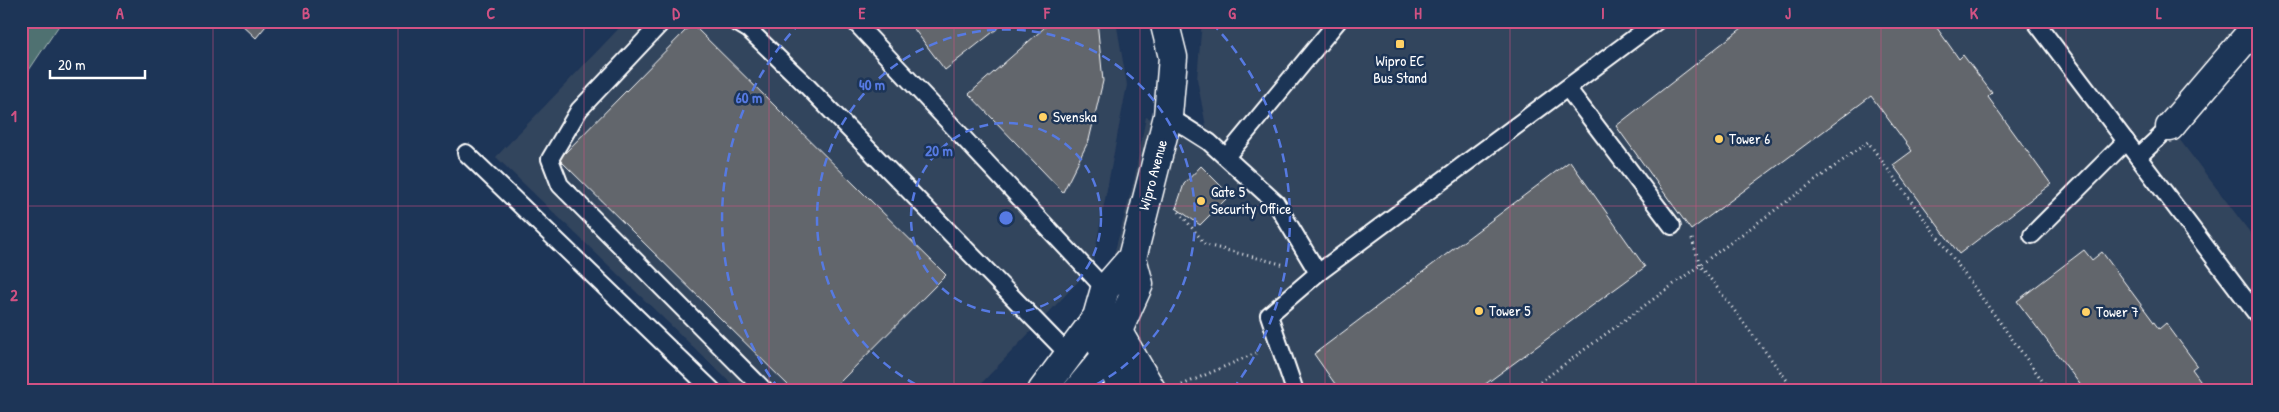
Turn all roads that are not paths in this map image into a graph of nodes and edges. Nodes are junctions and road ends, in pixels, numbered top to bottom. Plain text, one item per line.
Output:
1 (663, 21) edge
2 (734, 21) edge
3 (854, 21) edge
4 (1164, 21) edge
5 (1338, 21) edge
6 (1657, 21) edge
7 (2035, 21) edge
8 (2258, 24) edge
9 (1568, 89) junction
10 (1168, 116) junction
11 (2170, 127) joint
12 (2126, 141) junction
13 (466, 153) dead end
14 (2138, 157) junction
15 (1226, 158) junction
16 (1672, 226) dead end
17 (2032, 235) dead end
18 (1132, 258) junction
19 (1318, 273) junction
20 (2258, 316) edge
21 (1103, 321) junction
22 (1069, 355) junction
23 (1165, 389) edge
24 (713, 391) edge
25 (765, 391) edge
26 (1042, 391) edge
27 (1077, 391) edge
28 (1124, 391) edge
29 (1295, 391) edge

1 - 25 lane
2 - 22 lane
3 - 21 lane
4 - 10 main road, Wipro Avenue
5 - 15 lane
6 - 9 lane
7 - 12 lane
8 - 11 main road
9 - 16 lane
9 - 19 lane
10 - 15 lane
10 - 18 main road, Wipro Avenue
11 - 14 lane
12 - 14 lane
12 - 17 lane
13 - 24 lane
14 - 20 lane
15 - 19 lane
18 - 21 main road, Wipro Avenue
18 - 21 main road
19 - 29 lane
21 - 22 main road
21 - 23 main road
21 - 27 main road
21 - 28 main road
22 - 26 main road

